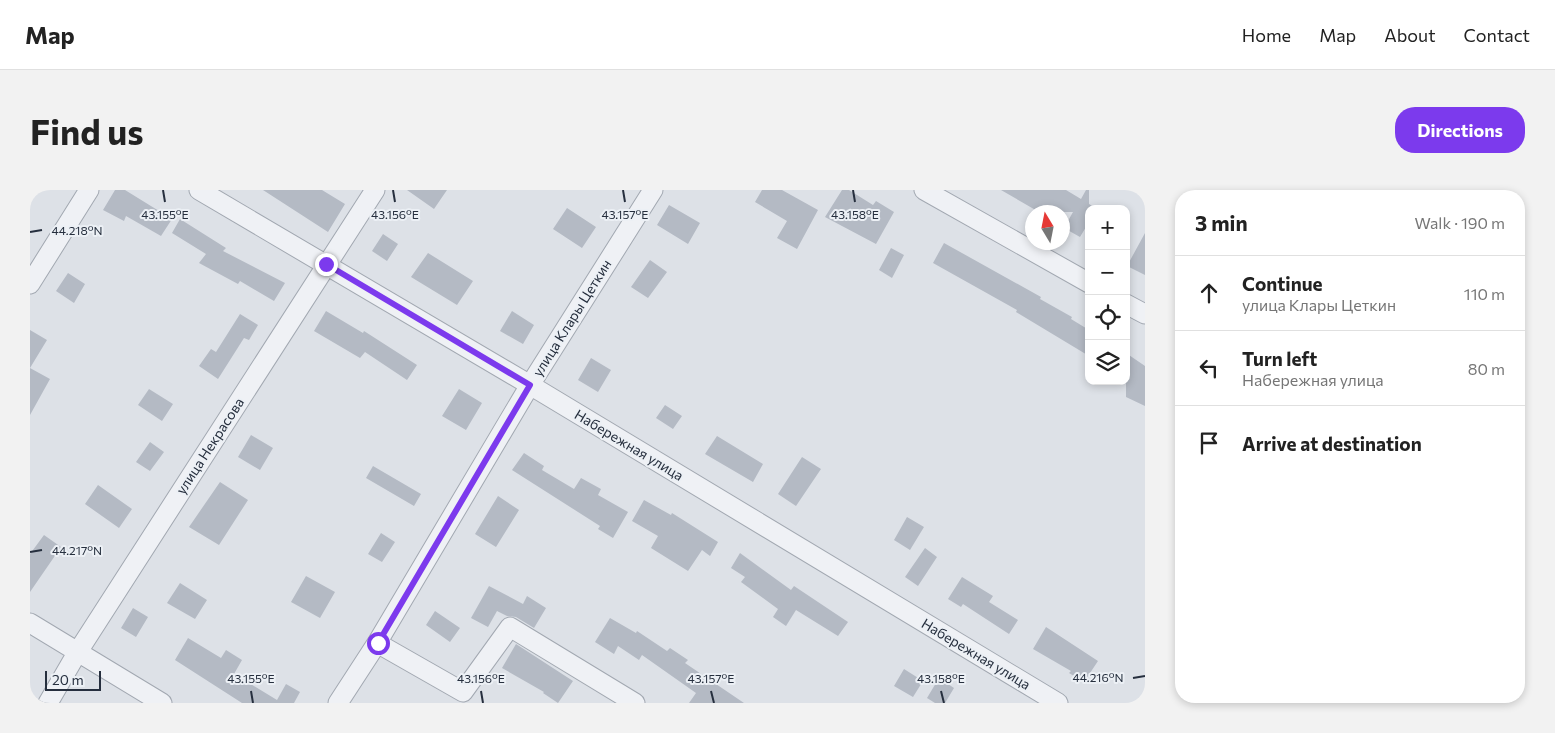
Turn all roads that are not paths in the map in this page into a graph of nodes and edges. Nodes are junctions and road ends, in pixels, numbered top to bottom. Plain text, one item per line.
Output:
1 (89, 190) edge
2 (199, 190) edge
3 (375, 190) edge
4 (653, 190) edge
5 (924, 190) edge
6 (326, 264) junction
7 (1085, 281) edge
8 (30, 284) edge
9 (1130, 306) edge
10 (1145, 314) edge
11 (530, 385) junction
12 (30, 623) edge
13 (378, 643) junction
14 (77, 654) junction
15 (48, 703) edge
16 (162, 703) edge
17 (338, 703) edge
18 (635, 703) edge
19 (1058, 703) edge

1 - 8 street
2 - 6 street, Набережная улица
3 - 6 street, улица Некрасова
4 - 11 street, улица Клары Цеткин
5 - 7 street
6 - 11 street, Набережная улица
6 - 14 street, улица Некрасова
9 - 10 street
11 - 13 street, улица Клары Цеткин
11 - 19 street, Набережная улица
12 - 14 street
13 - 17 street, улица Клары Цеткин
13 - 18 street
14 - 15 street, улица Некрасова
14 - 16 street

